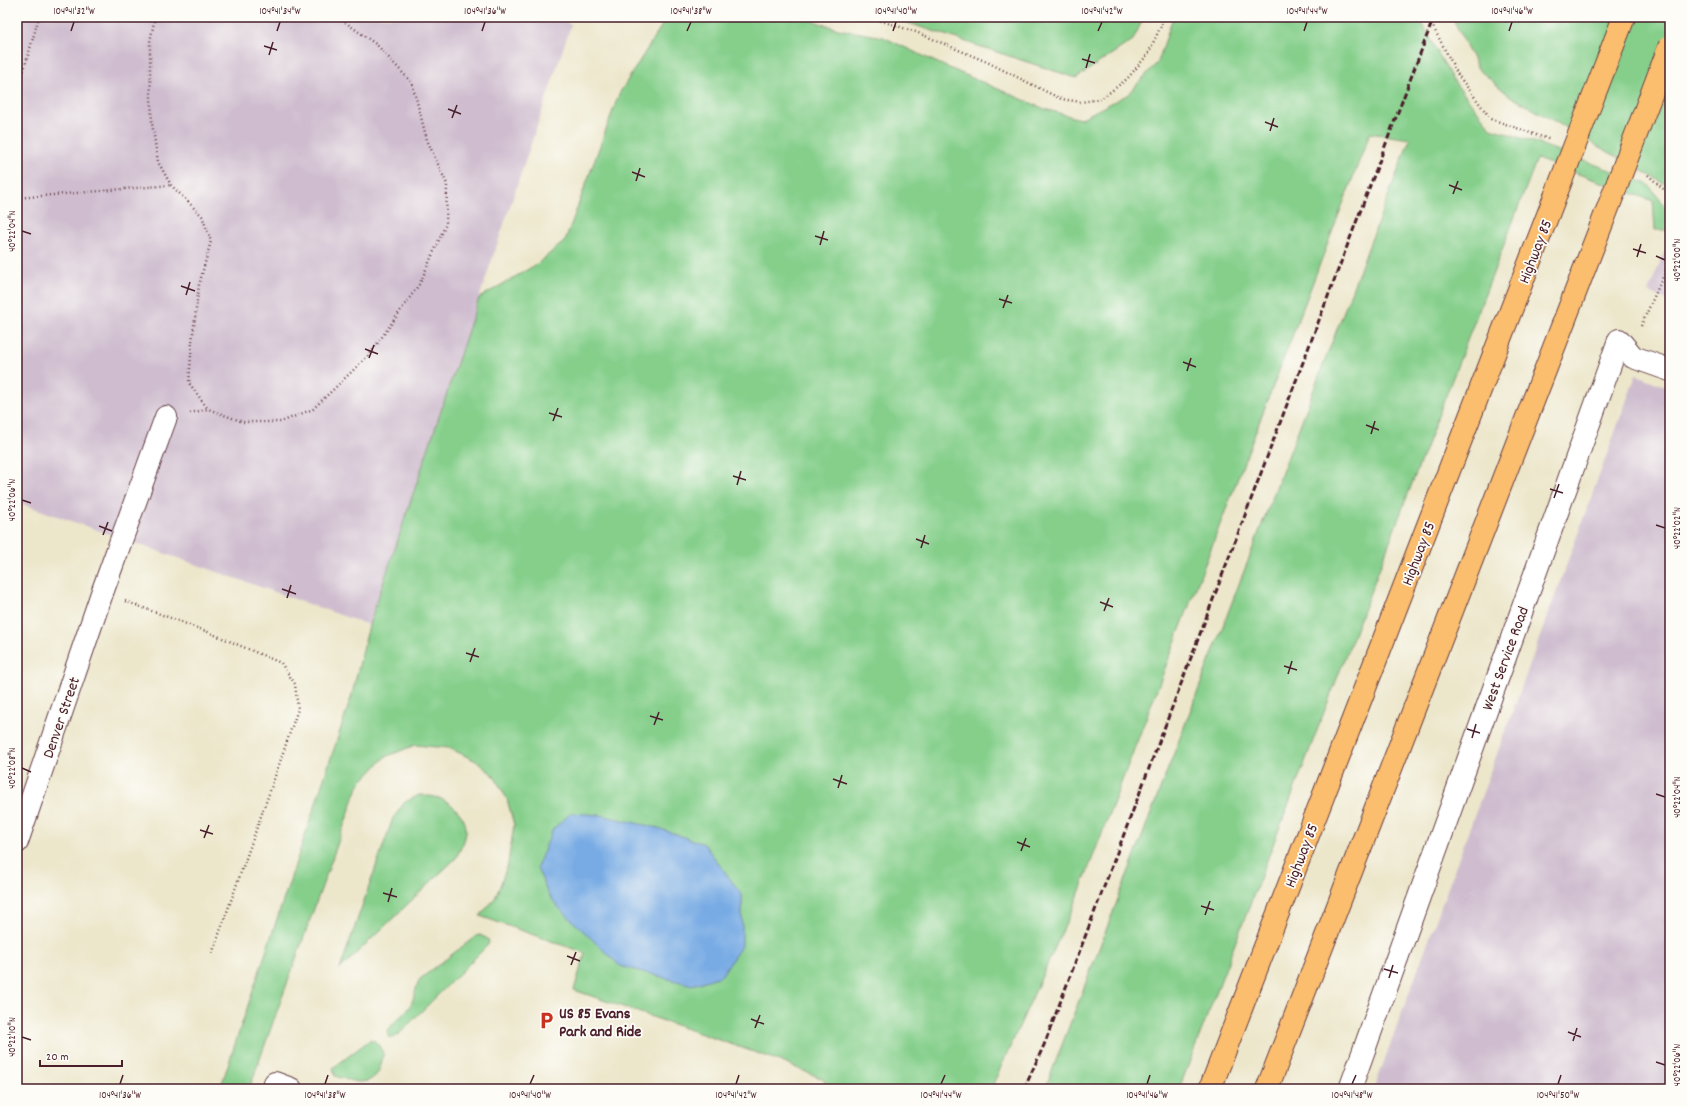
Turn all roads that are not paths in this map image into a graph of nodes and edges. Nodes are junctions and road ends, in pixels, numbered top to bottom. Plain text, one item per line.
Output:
1 (1624, 17) edge
2 (1670, 46) edge
3 (1670, 370) edge
4 (166, 417) dead end
5 (17, 842) edge
6 (274, 1089) edge
7 (291, 1089) edge
8 (1210, 1089) edge
9 (1267, 1089) edge
10 (1350, 1089) edge

1 - 8 highway, Highway 85, bridge
2 - 9 highway, bridge
3 - 10 street, West Service Road
4 - 5 street, Denver Street
6 - 7 street

